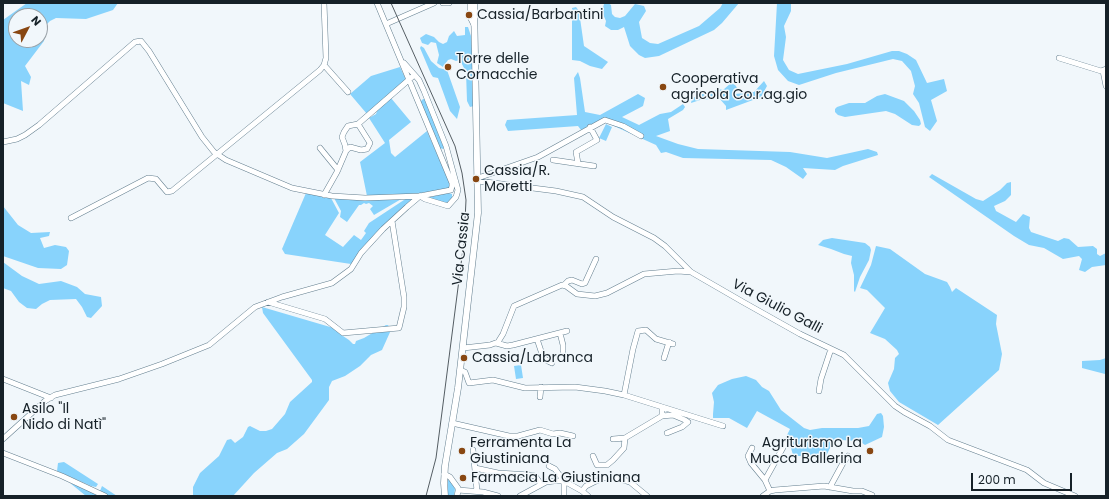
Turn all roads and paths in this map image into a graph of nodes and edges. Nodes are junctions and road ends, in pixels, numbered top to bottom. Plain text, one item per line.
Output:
1 (324, 3) edge
2 (377, 3) edge
3 (434, 3) edge
4 (443, 3) edge
5 (450, 3) edge
6 (470, 3) edge
7 (474, 3) edge
8 (386, 24) junction
9 (474, 25) junction
10 (1059, 58) dead end
11 (401, 60) junction
12 (324, 65) junction
13 (1105, 70) edge
14 (416, 77) junction
15 (410, 80) junction
16 (1106, 86) edge
17 (348, 92) dead end
18 (425, 94) junction
19 (417, 98) junction
20 (358, 124) junction
21 (590, 127) junction
22 (641, 136) dead end
23 (3, 142) edge
24 (320, 148) dead end
25 (448, 150) junction
26 (346, 151) junction
27 (216, 154) junction
28 (439, 154) junction
29 (553, 160) dead end
30 (578, 163) junction
31 (594, 166) dead end
32 (338, 170) junction
33 (450, 172) junction
34 (478, 179) junction
35 (451, 190) junction
36 (324, 195) junction
37 (420, 196) junction
38 (455, 198) junction
39 (72, 218) dead end
40 (392, 221) junction
41 (596, 259) dead end
42 (691, 272) junction
43 (564, 285) junction
44 (268, 302) junction
45 (567, 331) dead end
46 (560, 333) junction
47 (537, 339) junction
48 (496, 343) junction
49 (463, 348) junction
50 (831, 349) junction
51 (563, 351) dead end
52 (664, 358) dead end
53 (552, 363) dead end
54 (460, 370) junction
55 (3, 379) edge
56 (541, 387) junction
57 (819, 391) dead end
58 (624, 395) junction
59 (540, 397) dead end
60 (51, 398) junction
61 (662, 407) junction
62 (662, 416) junction
63 (452, 423) junction
64 (723, 426) dead end
65 (667, 433) dead end
66 (573, 436) dead end
67 (625, 438) junction
68 (3, 439) edge
69 (613, 440) dead end
70 (785, 444) dead end
71 (752, 448) dead end
72 (473, 450) dead end
73 (3, 453) edge
74 (593, 456) dead end
75 (848, 456) dead end
76 (550, 466) dead end
77 (475, 468) junction
78 (444, 474) junction
79 (765, 480) junction
80 (564, 481) junction
81 (541, 484) junction
82 (830, 487) junction
83 (458, 490) junction
84 (582, 491) junction
85 (770, 491) junction
86 (477, 492) junction
87 (872, 495) dead end
88 (105, 496) edge
89 (445, 496) edge
90 (456, 496) edge
91 (498, 496) edge
92 (520, 496) edge
93 (564, 496) edge
94 (588, 496) edge
95 (647, 496) edge
96 (763, 496) edge
97 (1075, 496) edge

1 - 12 street
2 - 8 street
3 - 8 street
4 - 5 street
6 - 9 street
7 - 9 main road, Via Cassia
8 - 11 street
9 - 34 main road, Via Cassia
10 - 13 street
11 - 14 street
11 - 15 street
12 - 17 street
12 - 27 street
13 - 16 street
14 - 15 street
14 - 18 street
15 - 19 street
15 - 20 street
18 - 19 street
18 - 25 street
19 - 28 street
20 - 26 street
20 - 26 street
21 - 22 street
21 - 30 street
21 - 34 street
23 - 27 street
24 - 32 street
25 - 28 street
25 - 33 street
26 - 32 street
27 - 36 street
27 - 39 street
28 - 33 street
29 - 30 street
30 - 31 street
32 - 36 street
33 - 35 street
33 - 38 street
34 - 42 street
34 - 49 main road, Via Cassia
35 - 37 street
35 - 38 street
36 - 37 street
37 - 38 street
37 - 40 street
40 - 44 street
40 - 44 street
41 - 43 street
42 - 43 street, Via Giulio Galli
42 - 50 street, Via Giulio Galli
43 - 48 street
44 - 60 street
45 - 46 street
46 - 47 street
46 - 51 street
47 - 48 street
47 - 53 street
48 - 49 street
49 - 54 main road, Via Cassia
50 - 57 street
50 - 97 street, Via Giulio Galli
52 - 58 street
54 - 56 street
54 - 63 main road, Via Cassia
55 - 60 street
56 - 58 street
56 - 59 street
58 - 61 street
60 - 68 street
61 - 62 street
61 - 64 street
62 - 65 street
62 - 67 street
63 - 66 street
63 - 78 main road, Via Cassia
67 - 69 street
67 - 74 street
70 - 79 street
71 - 79 street
72 - 77 street
73 - 88 street
75 - 82 street
76 - 80 street
77 - 81 street
77 - 86 street
78 - 83 street
78 - 89 main road, Via Cassia
79 - 85 street
80 - 81 street
80 - 84 street
80 - 93 street
81 - 92 street
82 - 85 street
82 - 87 street
83 - 86 street
83 - 90 street
84 - 94 street
84 - 95 street
85 - 96 street
86 - 91 street

